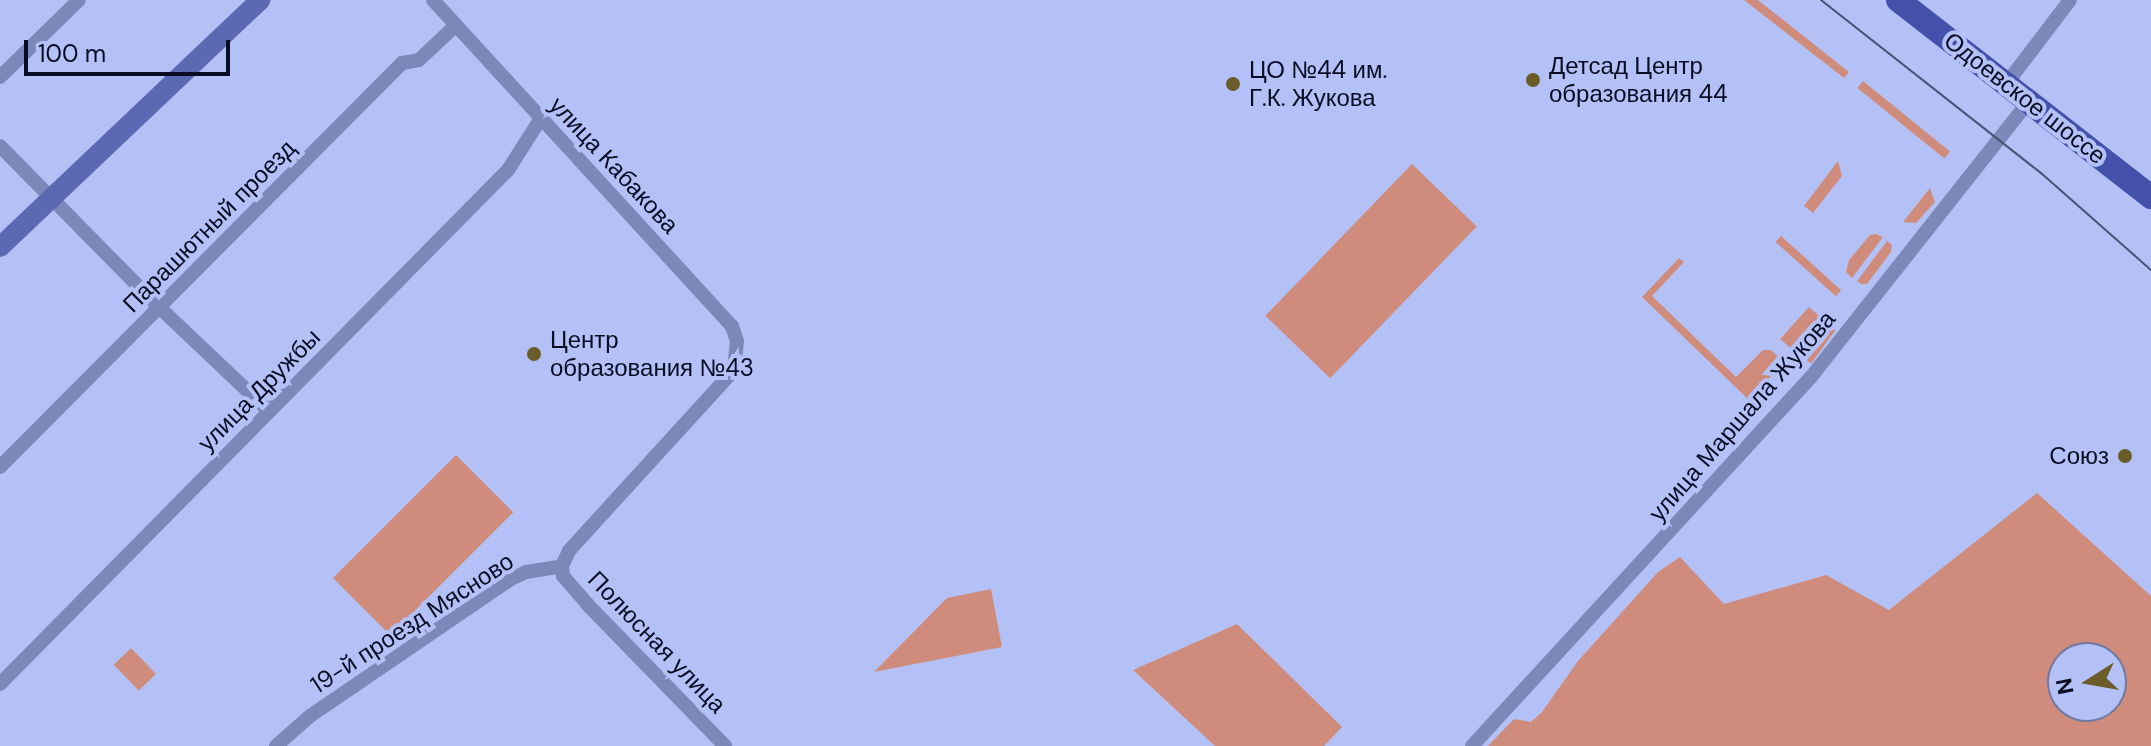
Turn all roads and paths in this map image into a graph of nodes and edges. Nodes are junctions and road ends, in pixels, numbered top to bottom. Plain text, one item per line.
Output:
1 (79, 0) edge
2 (260, 0) edge
3 (433, 0) edge
4 (1898, 0) edge
5 (2070, 0) edge
6 (455, 26) junction
7 (0, 77) edge
8 (2007, 83) junction
9 (2029, 101) junction
10 (541, 118) junction
11 (0, 146) edge
12 (2151, 197) edge
13 (52, 199) junction
14 (0, 247) edge
15 (160, 308) junction
16 (269, 411) junction
17 (0, 467) edge
18 (562, 566) junction
19 (0, 684) edge
20 (276, 746) edge
21 (725, 746) edge
22 (1472, 746) edge

1 - 7 street
2 - 13 street
3 - 6 street, улица Кабакова
4 - 8 main road, Одоевское шоссе
5 - 8 street
6 - 10 street, улица Кабакова
6 - 15 street, Парашютный проезд
8 - 9 main road, Одоевское шоссе
9 - 12 main road, Одоевское шоссе
9 - 22 street, улица Маршала Жукова
10 - 16 street, улица Дружбы
10 - 18 street, улица Кабакова
11 - 13 street
13 - 14 street
13 - 15 street
15 - 16 street
15 - 17 street, Парашютный проезд
16 - 19 street, улица Дружбы
18 - 20 street, 19-й проезд Мясново
18 - 21 street, Полюсная улица

